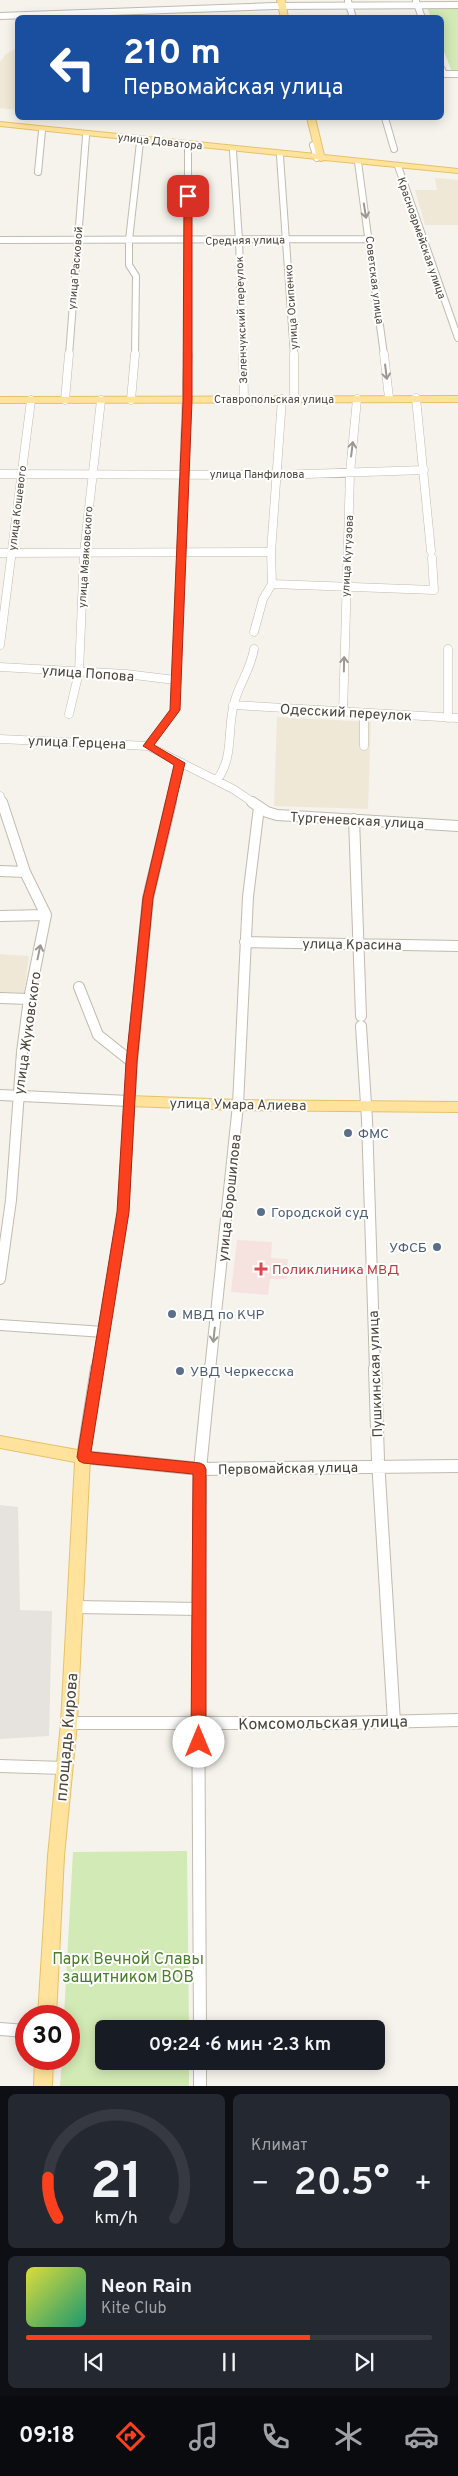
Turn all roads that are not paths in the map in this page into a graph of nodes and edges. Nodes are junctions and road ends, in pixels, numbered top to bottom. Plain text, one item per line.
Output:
1 (416, 2) edge
2 (348, 3) edge
3 (279, 4) edge
4 (458, 5) edge
5 (15, 15) edge
6 (23, 15) edge
7 (352, 15) edge
8 (421, 15) edge
9 (0, 16) edge
10 (444, 71) edge
11 (458, 74) edge
12 (311, 120) edge
13 (386, 120) edge
14 (0, 126) edge
15 (42, 131) junction
16 (86, 136) junction
17 (140, 142) junction
18 (313, 145) dead end
19 (188, 147) junction
20 (394, 149) dead end
21 (233, 151) junction
22 (280, 156) junction
23 (319, 158) junction
24 (358, 162) junction
25 (398, 166) junction
26 (458, 171) edge
27 (38, 172) dead end
28 (286, 239) junction
29 (370, 239) junction
30 (0, 240) edge
31 (78, 240) junction
32 (130, 240) junction
33 (188, 240) junction
34 (239, 240) junction
35 (458, 338) edge
36 (389, 398) junction
37 (416, 398) junction
38 (458, 398) edge
39 (244, 399) junction
40 (282, 399) junction
41 (294, 399) junction
42 (358, 399) junction
43 (0, 400) edge
44 (31, 400) junction
45 (65, 400) junction
46 (101, 400) junction
47 (131, 400) junction
48 (188, 400) junction
49 (424, 470) junction
50 (350, 473) junction
51 (0, 474) edge
52 (21, 474) junction
53 (184, 474) junction
54 (91, 475) junction
55 (277, 475) junction
56 (271, 552) junction
57 (0, 553) edge
58 (12, 553) junction
59 (84, 553) junction
60 (181, 553) junction
61 (272, 584) junction
62 (345, 588) junction
63 (254, 632) dead end
64 (0, 645) edge
65 (254, 649) dead end
66 (448, 649) dead end
67 (0, 667) edge
68 (79, 672) junction
69 (175, 680) junction
70 (233, 705) junction
71 (344, 713) junction
72 (68, 714) dead end
73 (364, 714) junction
74 (448, 718) junction
75 (458, 718) edge
76 (0, 739) edge
77 (148, 746) junction
78 (364, 746) dead end
79 (180, 763) junction
80 (217, 780) junction
81 (0, 796) edge
82 (258, 807) junction
83 (354, 819) junction
84 (458, 826) edge
85 (0, 871) edge
86 (26, 872) junction
87 (46, 915) junction
88 (0, 916) edge
89 (245, 942) junction
90 (360, 945) junction
91 (458, 946) edge
92 (79, 987) dead end
93 (0, 998) edge
94 (29, 1000) junction
95 (132, 1062) junction
96 (0, 1096) edge
97 (18, 1096) junction
98 (129, 1101) junction
99 (238, 1105) junction
100 (366, 1106) junction
101 (458, 1107) edge
102 (0, 1279) edge
103 (0, 1325) edge
104 (104, 1332) junction
105 (0, 1442) edge
106 (83, 1457) junction
107 (458, 1466) edge
108 (378, 1467) junction
109 (200, 1469) junction
110 (76, 1607) junction
111 (199, 1609) junction
112 (458, 1720) edge
113 (394, 1722) junction
114 (69, 1723) junction
115 (199, 1723) junction
116 (0, 1766) edge
117 (64, 1768) junction
118 (48, 2005) edge
119 (200, 2020) edge
120 (0, 2029) edge
121 (15, 2030) edge
122 (44, 2070) edge
123 (200, 2070) edge
124 (43, 2086) edge
125 (200, 2086) edge

1 - 2 street
1 - 4 street
1 - 8 street
2 - 3 street
2 - 7 street
3 - 6 street
5 - 9 street
10 - 11 street
12 - 23 main road
13 - 20 street
14 - 15 main road, улица Доватора
14 - 23 main road, улица Доватора
15 - 16 main road, улица Доватора
15 - 27 street
16 - 17 main road, улица Доватора
16 - 31 street, улица Расковой
17 - 19 main road, улица Доватора
17 - 32 street
18 - 23 street
19 - 21 main road, улица Доватора
19 - 33 street
21 - 22 main road, улица Доватора
21 - 34 street, Зеленчукский переулок
22 - 23 main road, улица Доватора
22 - 28 street, улица Осипенко
23 - 24 main road, улица Доватора
24 - 25 main road, улица Доватора
24 -> 29 street, Советская улица
25 - 26 main road, улица Доватора
25 - 35 street, Красноармейская улица
28 - 29 street, Средняя улица
28 - 34 street, Средняя улица
28 - 41 street, улица Осипенко
29 -> 36 street, Советская улица
30 - 31 street, Средняя улица
31 - 32 street, Средняя улица
31 - 45 street, улица Расковой
32 - 33 street, Средняя улица
32 - 47 street
33 - 34 street, Средняя улица
33 - 48 street
34 - 39 street, Зеленчукский переулок
36 - 37 main road, Ставропольская улица
36 - 42 main road, Ставропольская улица
37 - 38 main road, Ставропольская улица
37 - 49 street
39 - 40 main road, Ставропольская улица
39 - 48 main road, Ставропольская улица
40 - 41 main road, Ставропольская улица
40 - 55 street
41 - 42 main road, Ставропольская улица
50 -> 42 street, улица Кутузова
43 - 44 main road, Ставропольская улица
44 - 45 main road, Ставропольская улица
44 - 52 street, улица Кошевого
45 - 46 main road, Ставропольская улица
46 - 47 main road, Ставропольская улица
46 - 54 street, улица Маяковского
47 - 48 main road, Ставропольская улица
48 - 53 street
49 - 50 street, улица Панфилова
49 - 62 street
50 - 55 street, улица Панфилова
50 - 62 street, улица Кутузова
51 - 52 street, улица Панфилова
52 - 54 street, улица Панфилова
52 - 58 street, улица Кошевого
53 - 54 street, улица Панфилова
53 - 55 street, улица Панфилова
53 - 60 street
54 - 59 street, улица Маяковского
55 - 56 street
56 - 60 street
56 - 61 street
57 - 58 street
58 - 59 street
58 - 64 street, улица Кошевого
59 - 60 street
59 - 68 street, улица Маяковского
60 - 69 street
61 - 62 street
61 - 63 street
71 -> 62 street, улица Кутузова
65 - 70 street
66 - 74 street
67 - 68 street, улица Попова
68 - 69 street, улица Попова
68 - 72 street, улица Маяковского
69 - 77 street
70 - 71 street, Одесский переулок
70 - 80 street
71 - 73 street, Одесский переулок
73 - 74 street, Одесский переулок
73 - 78 street
74 - 75 street, Одесский переулок
76 - 77 street, улица Герцена
77 - 79 street, улица Герцена
79 - 80 street, улица Герцена
79 - 95 street
80 - 82 street, улица Герцена
81 - 86 street
82 - 83 street, Тургеневская улица
82 - 89 street, улица Ворошилова
83 - 84 street, Тургеневская улица
83 - 90 street, Пушкинская улица
85 - 86 street
86 - 87 street
87 - 88 street
94 -> 87 street, улица Жуковского
89 - 90 street, улица Красина
89 - 99 street, улица Ворошилова
90 - 91 street, улица Красина
90 - 100 street, Пушкинская улица
92 - 95 street
93 - 94 street
94 - 97 street, улица Жуковского
95 - 98 street
96 - 97 street, улица Умара Алиева
97 - 98 street, улица Умара Алиева
97 - 102 street, улица Жуковского
98 - 99 main road, улица Умара Алиева
98 - 104 street
99 - 100 main road, улица Умара Алиева
99 -> 109 street, улица Ворошилова
100 - 101 main road, улица Умара Алиева
100 - 108 street, Пушкинская улица
103 - 104 street
104 - 106 street
105 - 106 main road, Первомайская улица
106 - 109 street, Первомайская улица
106 - 110 main road, площадь Кирова
107 - 108 street, Первомайская улица
108 - 109 street, Первомайская улица
108 - 113 street, Пушкинская улица
109 - 111 street
110 - 111 street
110 - 114 main road, площадь Кирова
111 - 115 street
112 - 113 street, Комсомольская улица
113 - 115 street, Комсомольская улица
114 - 115 street, Комсомольская улица
114 - 117 main road, площадь Кирова
115 - 119 street
116 - 117 street
117 - 118 main road, площадь Кирова
120 - 121 street
122 - 124 main road
123 - 125 street

